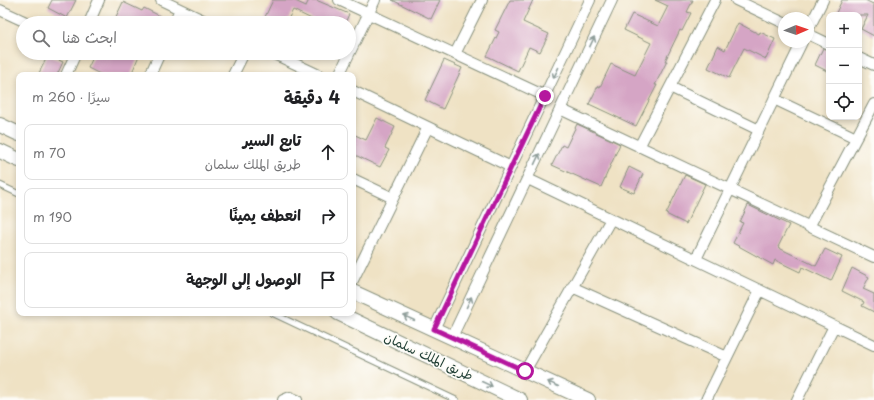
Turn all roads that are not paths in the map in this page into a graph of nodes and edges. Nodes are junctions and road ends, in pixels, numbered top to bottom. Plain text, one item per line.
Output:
1 (99, 0) edge
2 (161, 0) edge
3 (339, 0) edge
4 (375, 0) edge
5 (482, 0) edge
6 (590, 0) edge
7 (612, 0) edge
8 (715, 0) edge
9 (736, 0) edge
10 (823, 0) edge
11 (180, 9) junction
12 (0, 10) edge
13 (368, 13) junction
14 (92, 16) edge
15 (177, 16) edge
16 (194, 16) edge
17 (16, 17) edge
18 (814, 18) edge
19 (778, 20) edge
20 (814, 37) edge
21 (356, 40) edge
22 (826, 43) edge
23 (799, 48) edge
24 (455, 54) junction
25 (862, 59) edge
26 (73, 60) edge
27 (157, 60) edge
28 (240, 60) edge
29 (287, 60) edge
30 (347, 60) edge
31 (874, 65) edge
32 (67, 72) edge
33 (151, 72) edge
34 (234, 72) edge
35 (313, 72) edge
36 (341, 72) edge
37 (670, 87) junction
38 (356, 92) edge
39 (545, 96) junction
40 (774, 99) junction
41 (874, 104) edge
42 (560, 109) junction
43 (0, 125) edge
44 (428, 127) junction
45 (759, 130) junction
46 (16, 133) edge
47 (856, 138) junction
48 (639, 146) junction
49 (0, 151) edge
50 (16, 159) edge
51 (511, 166) junction
52 (528, 178) junction
53 (356, 180) edge
54 (0, 185) edge
55 (730, 189) junction
56 (16, 193) edge
57 (393, 198) junction
58 (611, 219) junction
59 (809, 226) junction
60 (874, 257) edge
61 (696, 259) junction
62 (356, 274) edge
63 (572, 287) junction
64 (760, 290) junction
65 (356, 293) edge
66 (278, 316) edge
67 (344, 316) edge
68 (834, 326) junction
69 (434, 329) junction
70 (452, 337) junction
71 (874, 345) edge
72 (727, 357) junction
73 (525, 371) junction
74 (283, 400) edge
75 (297, 400) edge
76 (456, 400) edge
77 (520, 400) edge
78 (588, 400) edge
79 (706, 400) edge
80 (797, 400) edge

1 - 14 street
2 - 11 street
3 - 13 street
4 - 13 street
5 - 24 street
6 -> 39 street
42 -> 7 street
8 - 37 street
9 - 19 street
10 - 18 street
11 - 15 street
11 - 16 street
12 - 17 street
13 - 21 street
13 - 24 street
20 - 22 street
23 - 40 street
24 - 39 street
25 - 31 street
26 - 32 street
27 - 33 street
28 - 34 street
29 - 35 street
30 - 36 street
37 - 45 street
37 - 48 street
38 - 44 street
39 - 51 street
40 - 45 street
40 - 47 street
41 - 47 street
42 - 48 street
52 -> 42 street
43 - 46 main road
44 - 51 street
44 - 57 street
45 - 55 street
47 - 59 street
48 - 55 street
49 - 50 main road
51 - 69 street
52 - 58 street
70 -> 52 street
53 - 57 street
54 - 56 lane
55 - 59 street
55 - 61 street
57 - 62 street
58 - 61 street
58 - 63 street
59 - 60 street
61 - 64 street
63 - 72 street
63 - 73 street
64 - 68 street
64 - 72 street
69 -> 65 main road, طريق الملك سلمان
66 - 76 lane
67 -> 77 main road, طريق الملك سلمان
68 - 71 street
68 - 80 street
69 - 70 main road, طريق الملك سلمان
70 - 73 main road, طريق الملك سلمان
72 - 79 street
78 -> 73 main road, طريق الملك سلمان
74 - 75 street

